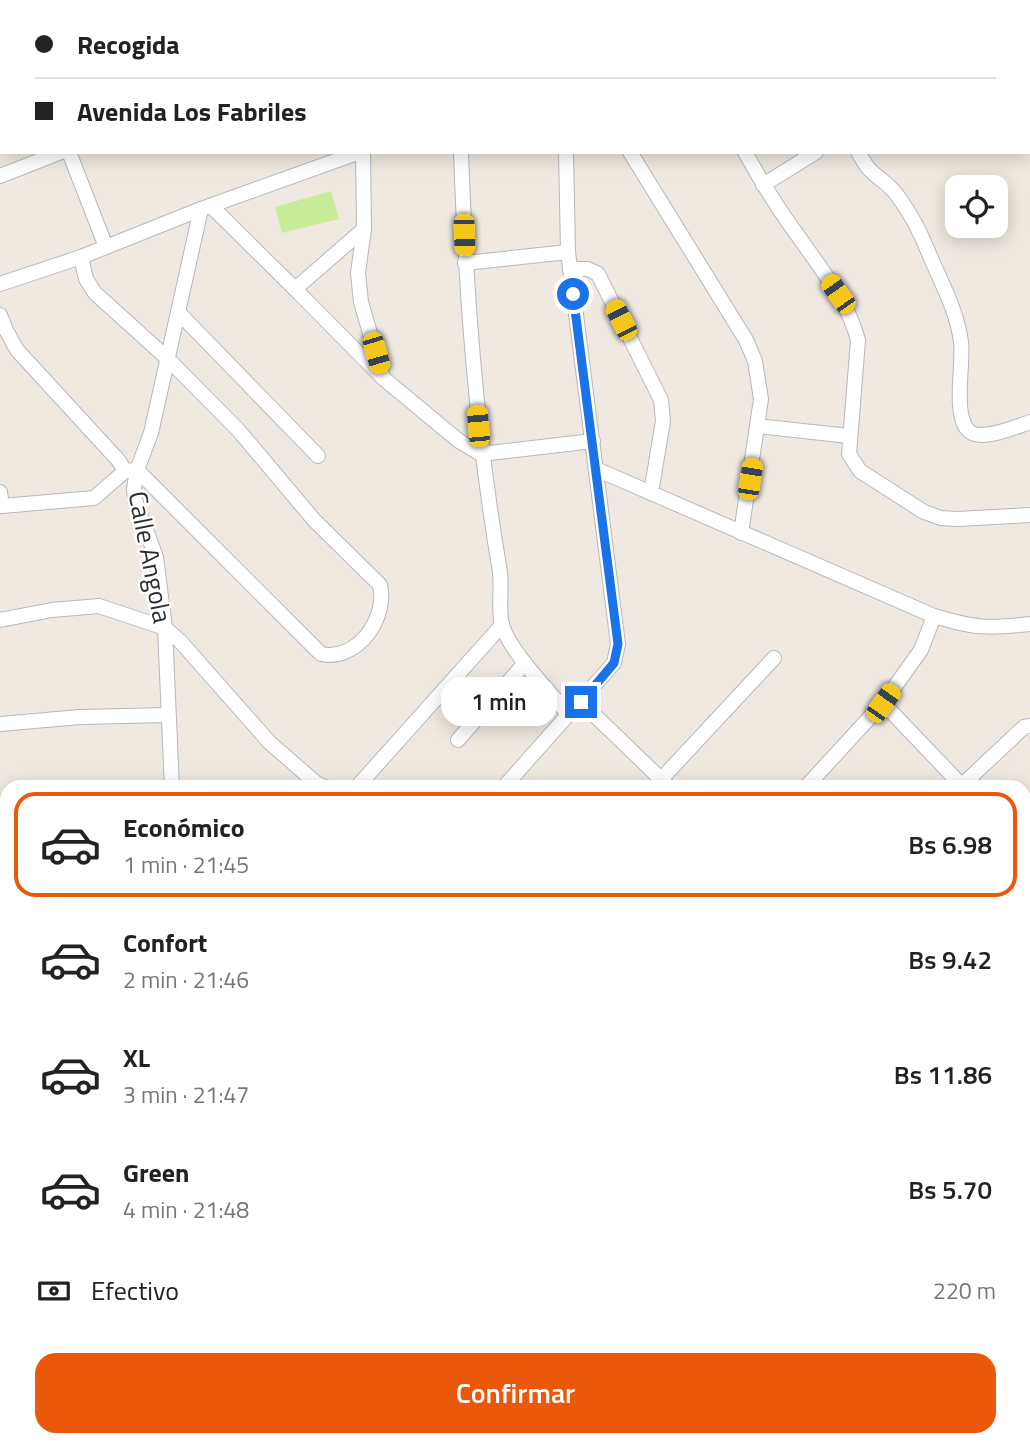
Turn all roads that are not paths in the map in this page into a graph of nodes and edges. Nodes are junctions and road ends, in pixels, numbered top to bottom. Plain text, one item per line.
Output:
1 (56, 154) edge
2 (70, 154) edge
3 (355, 154) edge
4 (361, 154) edge
5 (461, 154) edge
6 (566, 154) edge
7 (631, 154) edge
8 (746, 154) edge
9 (813, 154) edge
10 (859, 154) edge
11 (0, 176) edge
12 (763, 185) junction
13 (206, 208) junction
14 (364, 229) junction
15 (106, 247) junction
16 (568, 252) junction
17 (81, 257) junction
18 (465, 263) junction
19 (570, 269) junction
20 (0, 284) edge
21 (295, 289) junction
22 (179, 313) junction
23 (0, 315) edge
24 (168, 359) junction
25 (383, 378) junction
26 (1030, 422) edge
27 (758, 426) junction
28 (849, 436) junction
29 (593, 441) junction
30 (481, 454) junction
31 (318, 456) dead end
32 (596, 469) junction
33 (131, 471) junction
34 (651, 493) junction
35 (1, 502) edge
36 (1030, 515) edge
37 (741, 533) junction
38 (934, 617) junction
39 (0, 620) edge
40 (1030, 624) edge
41 (502, 625) junction
42 (165, 628) junction
43 (775, 658) dead end
44 (525, 663) junction
45 (581, 702) junction
46 (883, 703) junction
47 (168, 715) junction
48 (569, 715) junction
49 (0, 724) edge
50 (1030, 726) edge
51 (458, 740) dead end
52 (172, 780) edge
53 (313, 780) edge
54 (363, 780) edge
55 (510, 780) edge
56 (656, 780) edge
57 (665, 780) edge
58 (812, 780) edge
59 (954, 780) edge
60 (968, 780) edge

1 - 11 street
2 - 15 street
3 - 13 street
4 - 14 street
5 - 18 street
6 - 16 street
7 - 27 street
8 - 12 street
9 - 12 street
10 - 26 street
12 - 28 street
13 - 15 street
13 - 21 street
13 - 22 street, Calle Angola
14 - 21 street
14 - 25 street
15 - 17 street
16 - 18 street
16 - 19 street
17 - 20 street
17 - 24 street
18 - 30 street
19 - 29 street
19 - 34 street
21 - 25 street
22 - 24 street, Calle Angola
22 - 31 street
23 - 33 street
24 - 33 street, Calle Angola
24 - 33 street
25 - 30 street
27 - 28 street
27 - 37 street
28 - 36 street
29 - 30 street
29 - 32 street
30 - 41 street
32 - 34 street
32 - 45 street
33 - 35 street
33 - 42 street, Calle Angola
34 - 37 street
37 - 38 street
38 - 40 street
38 - 46 street
39 - 42 street
41 - 44 street
41 - 54 street
42 - 47 street, Calle Angola
42 - 53 street
43 - 57 street
44 - 48 street
44 - 51 street
45 - 48 street
45 - 56 street
46 - 58 street
46 - 59 street
47 - 49 street
47 - 52 street, Calle Angola
48 - 55 street
50 - 60 street

